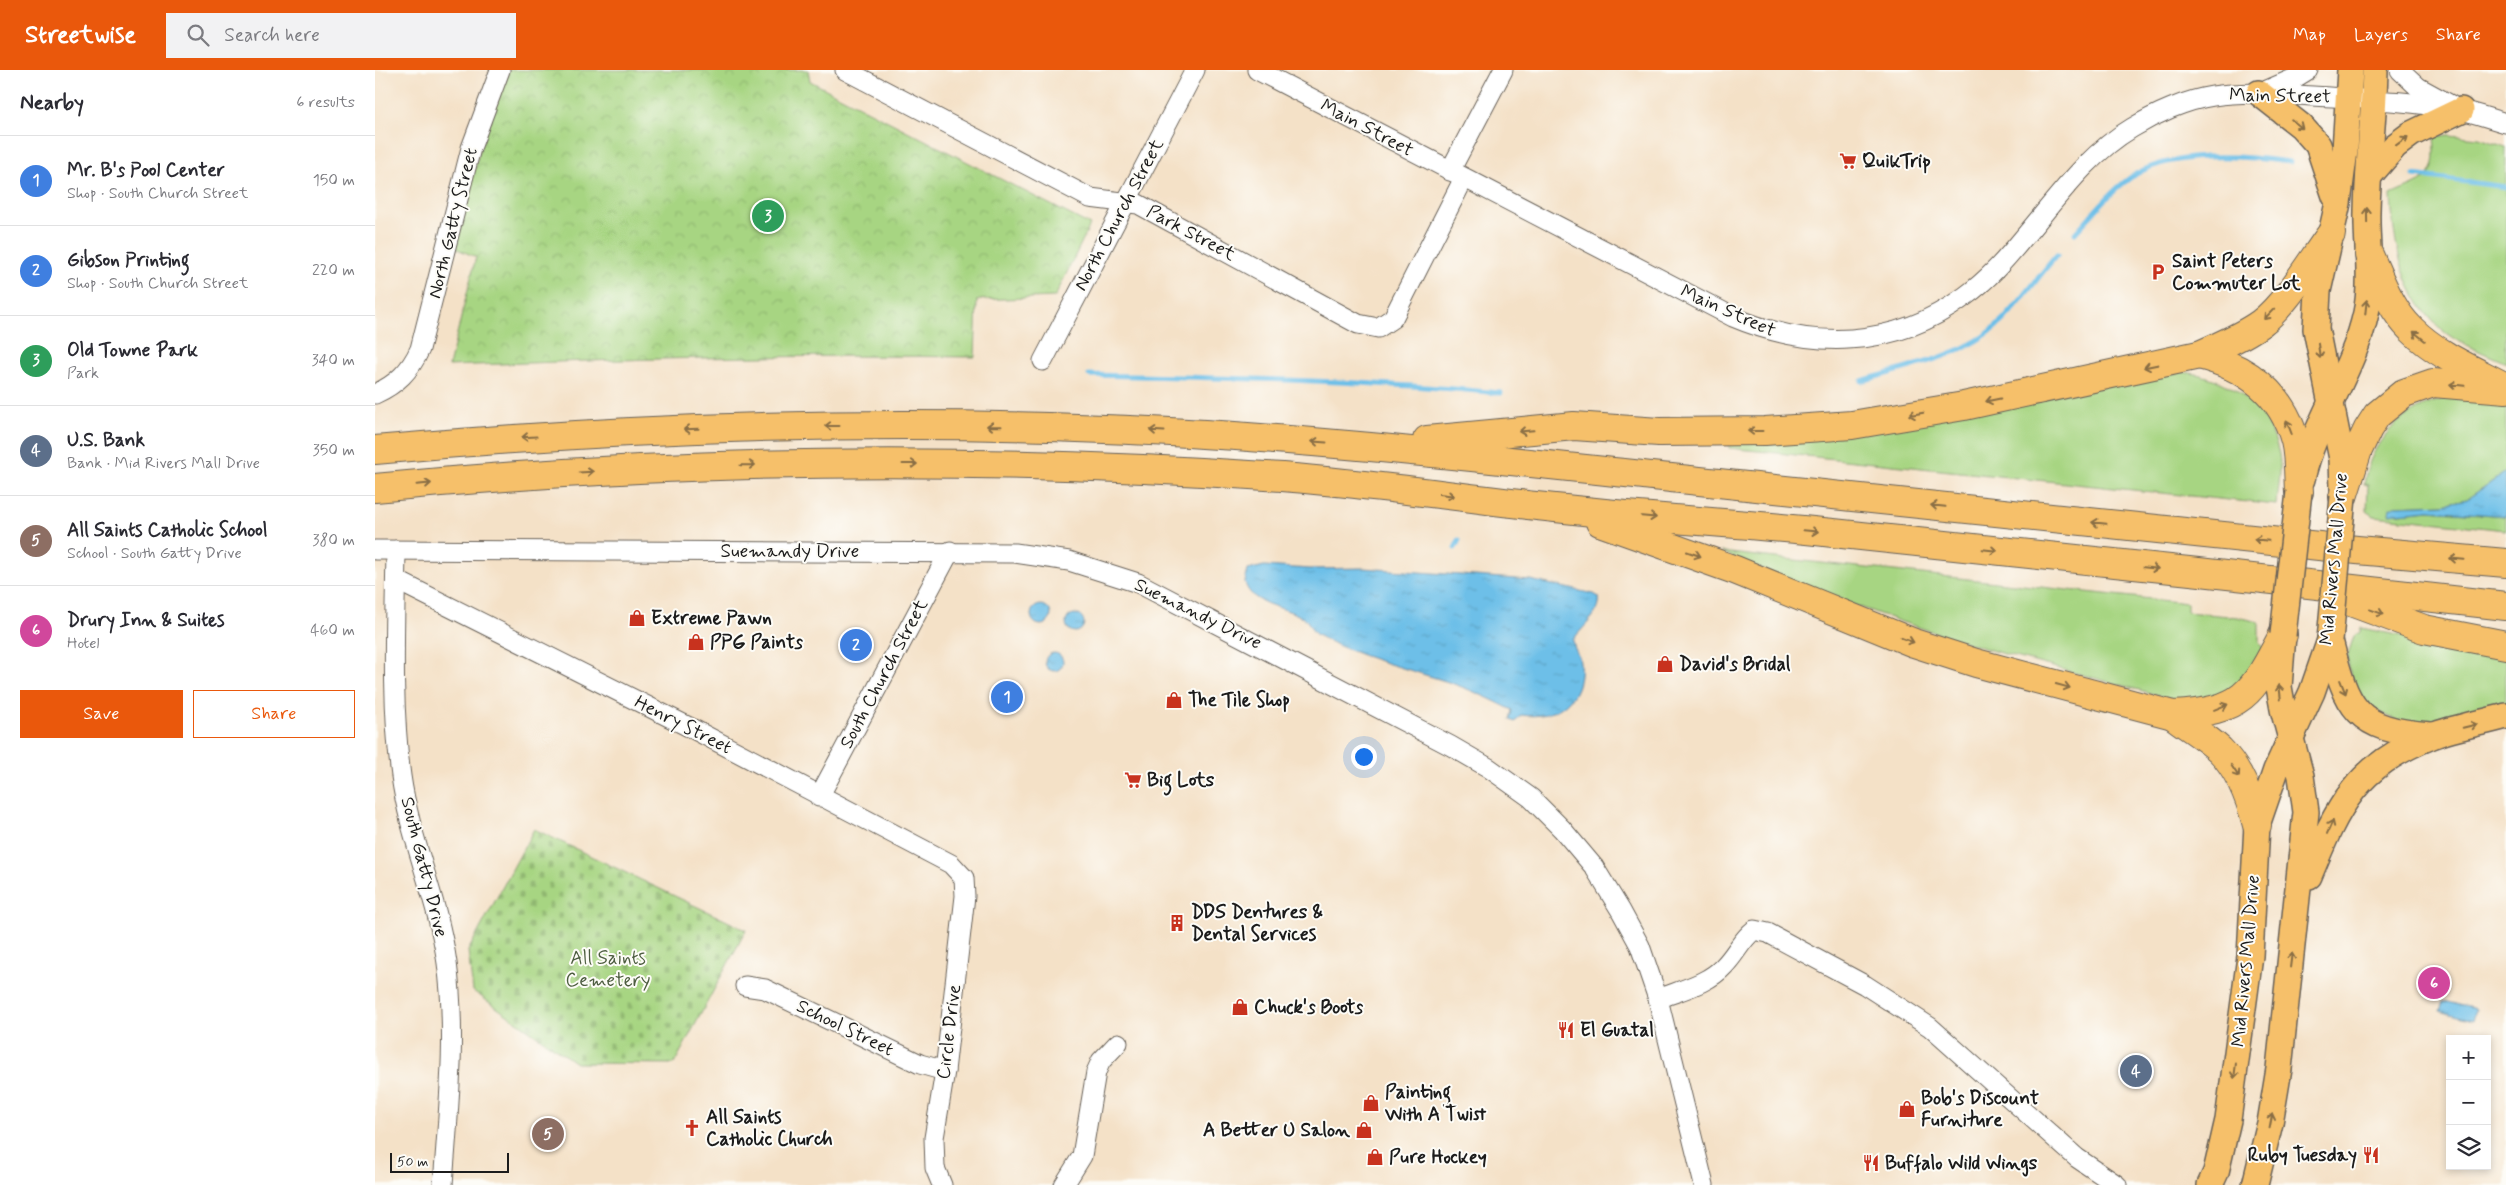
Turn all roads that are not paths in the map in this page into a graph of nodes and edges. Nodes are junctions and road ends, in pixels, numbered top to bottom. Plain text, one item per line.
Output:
1 (500, 70) edge
2 (845, 70) edge
3 (1195, 70) edge
4 (1257, 70) edge
5 (1503, 70) edge
6 (2308, 70) edge
7 (2350, 70) edge
8 (2375, 70) edge
9 (2400, 70) edge
10 (2259, 93) junction
11 (2349, 98) junction
12 (2375, 100) junction
13 (2461, 110) junction
14 (2506, 123) edge
15 (1457, 174) junction
16 (2369, 176) junction
17 (1125, 203) junction
18 (2338, 203) junction
19 (2331, 234) junction
20 (2369, 255) junction
21 (2199, 355) junction
22 (1043, 361) dead end
23 (2506, 388) edge
24 (375, 394) edge
25 (2332, 402) junction
26 (1367, 446) junction
27 (375, 450) edge
28 (375, 488) edge
29 (2299, 492) junction
30 (2343, 497) junction
31 (1565, 510) junction
32 (375, 550) edge
33 (396, 550) junction
34 (949, 551) junction
35 (2506, 563) edge
36 (396, 580) junction
37 (2298, 583) junction
38 (2506, 606) edge
39 (2283, 635) junction
40 (2330, 640) junction
41 (2506, 645) edge
42 (2173, 715) junction
43 (2506, 716) edge
44 (2433, 735) junction
45 (2291, 740) junction
46 (819, 797) junction
47 (2257, 825) junction
48 (964, 878) joint
49 (2298, 904) junction
50 (745, 986) dead end
51 (1658, 999) junction
52 (1118, 1043) dead end
53 (945, 1071) junction
54 (443, 1185) edge
55 (942, 1185) edge
56 (1064, 1185) edge
57 (1704, 1185) edge
58 (2117, 1185) edge
59 (2210, 1185) edge
60 (2255, 1185) edge

1 - 24 street, North Gatty Street
2 - 17 street, Park Street
3 - 17 street, North Church Street
4 - 15 street, Main Street
5 - 15 street, Park Street
6 - 10 street
7 - 11 main road, Mid Rivers Mall Drive
8 - 12 main road, Mid Rivers Mall Drive
9 - 13 street
10 - 11 street, Main Street
10 - 15 street, Main Street
10 -> 18 main road
11 - 12 street, Main Street
11 - 18 main road, Mid Rivers Mall Drive
12 - 13 street, Main Street
12 - 16 main road, Mid Rivers Mall Drive
13 - 14 street
16 -> 13 main road
15 - 17 street, Park Street
20 -> 16 main road, Mid Rivers Mall Drive
17 - 22 street, North Church Street
18 - 19 main road, Mid Rivers Mall Drive
19 -> 21 highway
19 -> 25 main road, Mid Rivers Mall Drive
23 -> 20 highway
25 -> 20 main road, Mid Rivers Mall Drive
21 -> 26 highway
29 -> 21 highway
23 -> 30 highway
25 - 29 main road, Mid Rivers Mall Drive
25 - 30 main road, Mid Rivers Mall Drive
26 -> 27 highway
35 -> 26 highway
28 -> 31 highway
29 - 39 main road, Mid Rivers Mall Drive, bridge
30 - 40 main road, Mid Rivers Mall Drive, bridge
31 -> 37 highway
31 -> 42 highway
32 - 33 street, Suemandy Drive
33 - 34 street, Suemandy Drive
33 - 36 street, South Gatty Drive
34 - 46 street, South Church Street
34 - 51 street, Suemandy Drive
36 - 46 street, Henry Street
36 - 54 street, South Gatty Drive
37 - 38 highway
37 -> 41 highway
42 -> 39 highway
45 -> 39 main road, Mid Rivers Mall Drive
40 -> 44 main road
40 - 45 main road, Mid Rivers Mall Drive
42 -> 47 highway
44 -> 43 main road
49 -> 44 main road
45 - 47 main road, Mid Rivers Mall Drive
45 - 49 main road, Mid Rivers Mall Drive
46 - 48 street, Henry Street
47 -> 59 main road, Mid Rivers Mall Drive
48 - 53 street, Circle Drive
60 -> 49 main road, Mid Rivers Mall Drive
50 - 53 street, School Street
51 - 57 street, Suemandy Drive
51 - 58 street
52 - 56 street
53 - 55 street, Circle Drive

